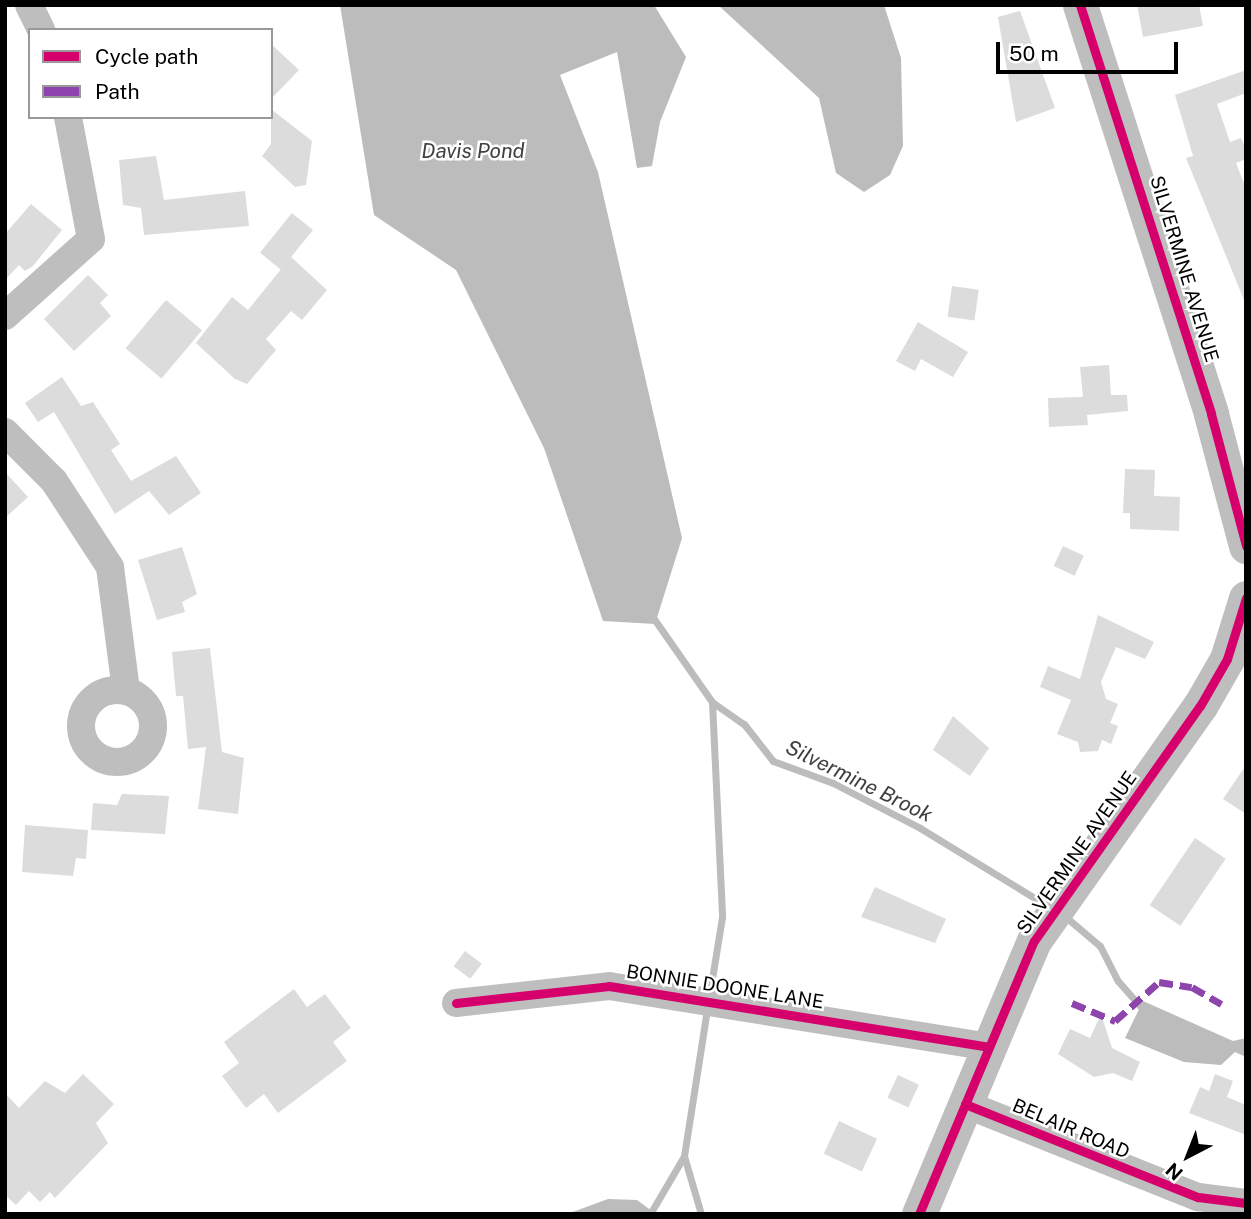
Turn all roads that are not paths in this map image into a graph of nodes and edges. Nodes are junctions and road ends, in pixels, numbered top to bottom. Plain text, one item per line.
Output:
1 (29, 5) edge
2 (1080, 5) edge
3 (40, 28) edge
4 (68, 119) edge
5 (5, 316) edge
6 (5, 432) edge
7 (1246, 544) edge
8 (1246, 598) edge
9 (126, 691) dead end
10 (456, 1003) dead end
11 (988, 1047) junction
12 (965, 1104) junction
13 (1246, 1203) edge
14 (919, 1214) edge

1 - 3 street
2 - 7 street, SILVERMINE AVENUE
4 - 5 street
6 - 9 street
8 - 11 street, SILVERMINE AVENUE
10 - 11 street, BONNIE DOONE LANE
11 - 12 street, SILVERMINE AVENUE
12 - 13 street, BELAIR ROAD
12 - 14 street, SILVERMINE AVENUE

